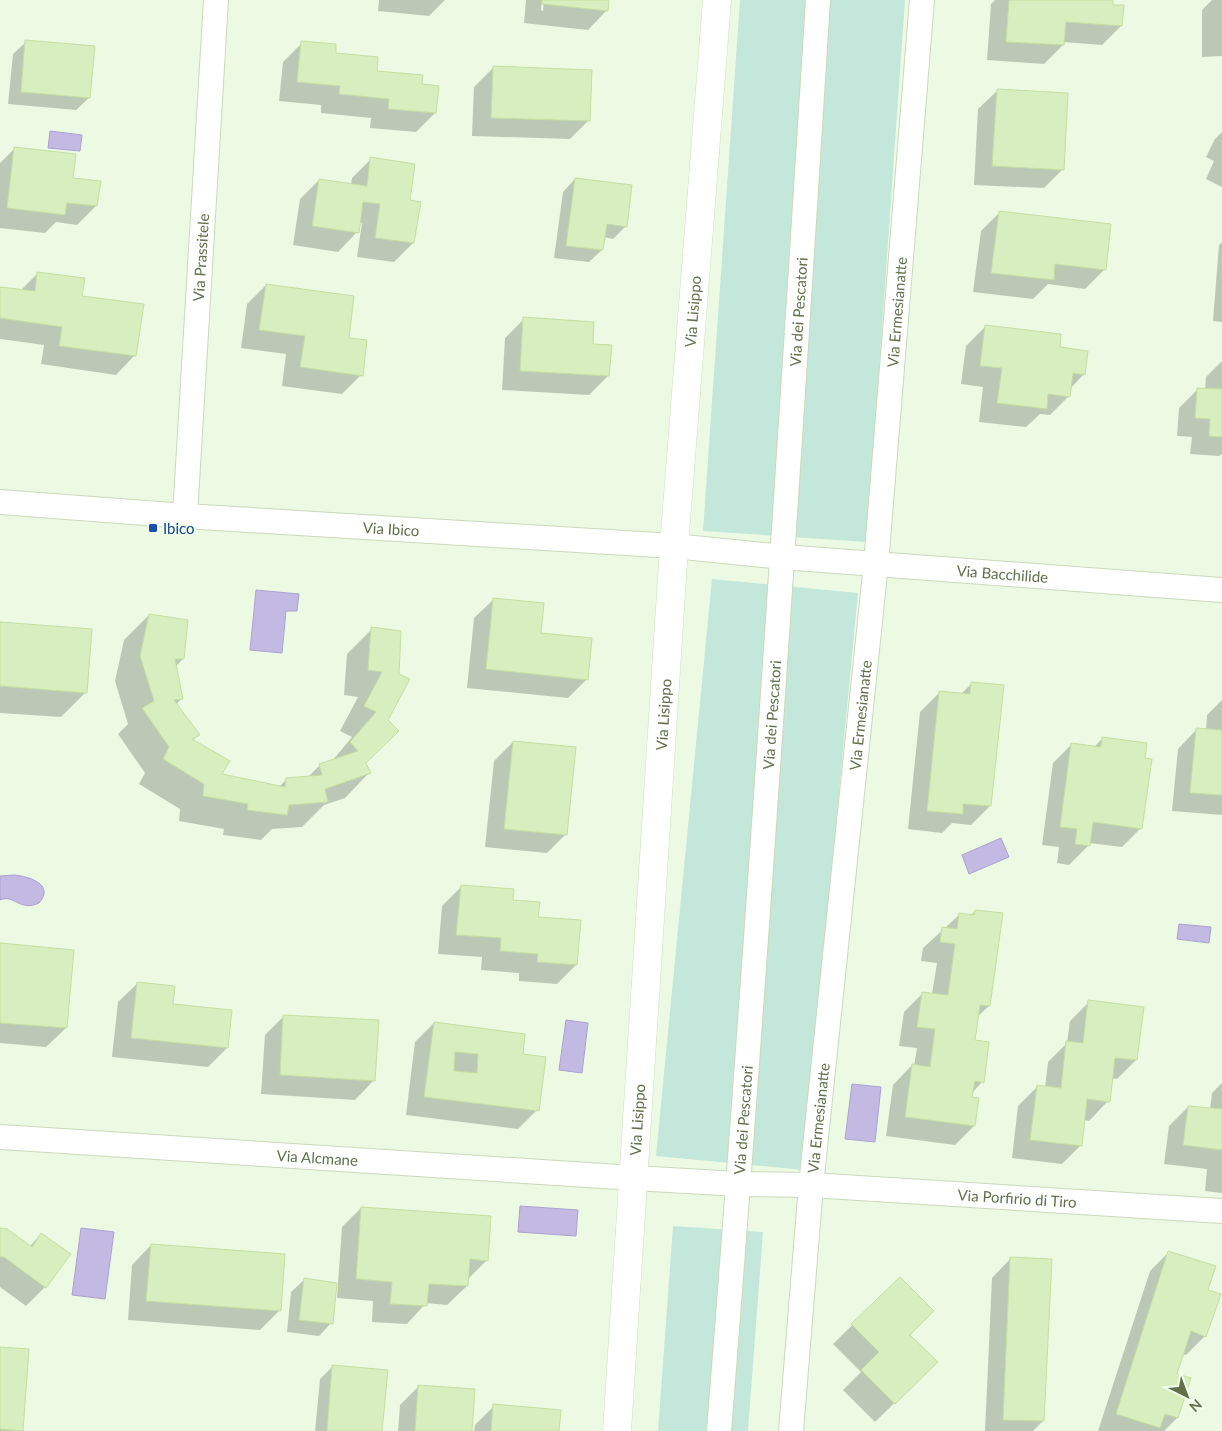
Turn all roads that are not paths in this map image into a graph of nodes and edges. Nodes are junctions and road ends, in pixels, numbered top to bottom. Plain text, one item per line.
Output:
1 (216, 0) edge
2 (717, 0) edge
3 (818, 0) edge
4 (922, 0) edge
5 (0, 502) edge
6 (185, 516) junction
7 (674, 546) junction
8 (782, 557) junction
9 (876, 564) junction
10 (1222, 590) edge
11 (0, 1136) edge
12 (634, 1178) junction
13 (739, 1184) junction
14 (811, 1185) junction
15 (1222, 1211) edge
16 (617, 1431) edge
17 (719, 1431) edge
18 (791, 1431) edge

1 - 6 street, Via Prassitele
2 - 7 street, Via Lisippo
3 - 8 street, Via dei Pescatori
4 - 9 street, Via Ermesianatte
5 - 6 street, Via Ibico
6 - 7 street, Via Ibico
7 - 8 street, Via Ibico
7 - 12 street, Via Lisippo
8 - 9 street, Via Bacchilide
8 - 13 street, Via dei Pescatori
9 - 10 street, Via Bacchilide
9 - 14 street, Via Ermesianatte
11 - 12 street, Via Alcmane
12 - 13 street, Via Alcmane
12 - 16 street, Via Lisippo
13 - 14 street, Via Porfirio di Tiro
13 - 17 street, Via dei Pescatori
14 - 15 street, Via Porfirio di Tiro
14 - 18 street, Via Ermesianatte

